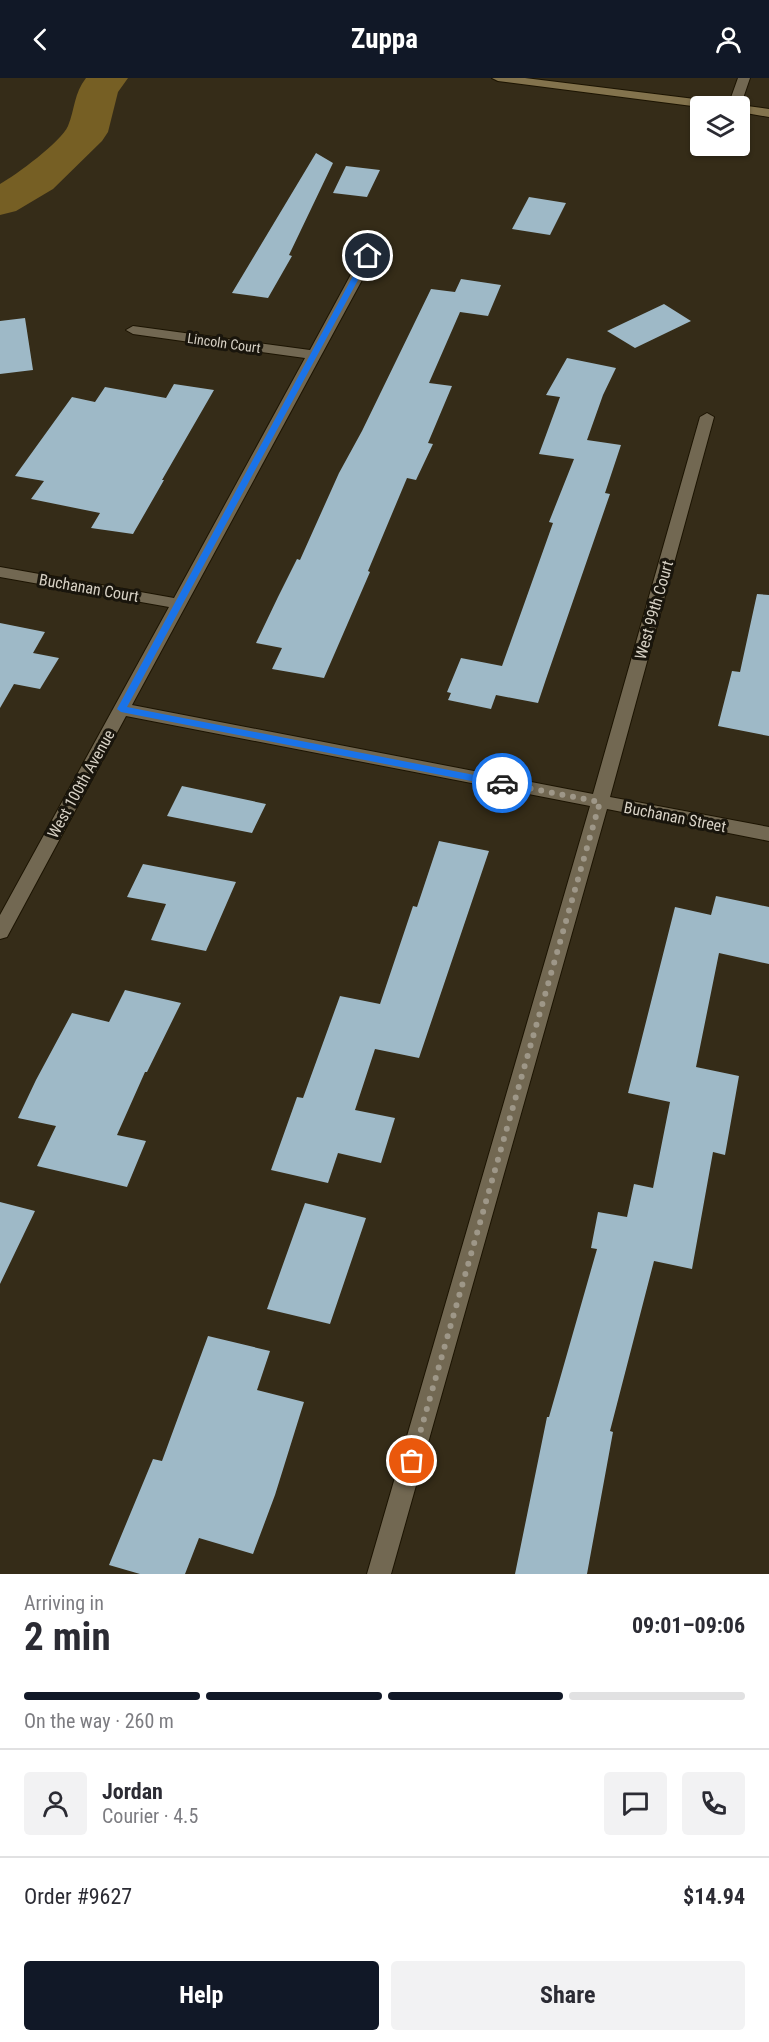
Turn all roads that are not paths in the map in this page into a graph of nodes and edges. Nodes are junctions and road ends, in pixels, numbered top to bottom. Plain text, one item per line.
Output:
1 (498, 78) edge
2 (744, 78) edge
3 (738, 96) edge
4 (690, 102) edge
5 (750, 110) edge
6 (769, 113) edge
7 (368, 256) dead end
8 (133, 330) dead end
9 (314, 356) junction
10 (707, 417) dead end
11 (0, 572) edge
12 (178, 604) junction
13 (121, 709) junction
14 (600, 802) junction
15 (769, 834) edge
16 (0, 932) edge
17 (379, 1574) edge

1 - 4 street
2 - 3 street
5 - 6 street
7 - 9 street, West 100th Avenue
8 - 9 street, Lincoln Court
9 - 12 street, West 100th Avenue
10 - 14 street, West 99th Court
11 - 12 street, Buchanan Court
12 - 13 street, West 100th Avenue
13 - 14 street, Buchanan Street
13 - 16 street, West 100th Avenue
14 - 15 street, Buchanan Street
14 - 17 street, West 99th Court

